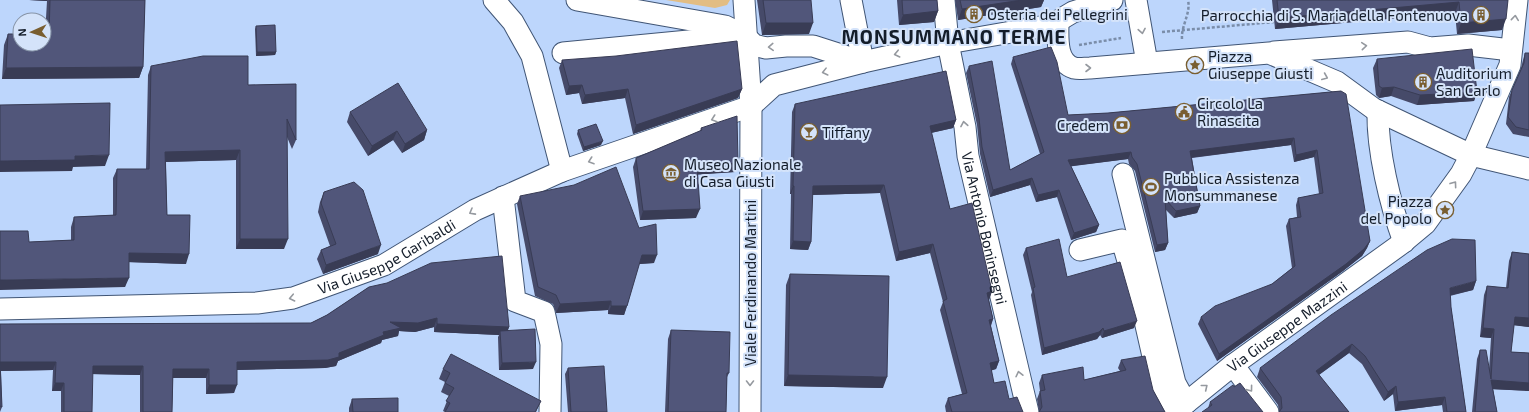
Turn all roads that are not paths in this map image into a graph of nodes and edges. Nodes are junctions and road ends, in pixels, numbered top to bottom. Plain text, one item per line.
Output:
1 (494, 0) edge
2 (577, 0) edge
3 (744, 0) edge
4 (851, 0) edge
5 (944, 0) edge
6 (1112, 0) edge
7 (1136, 0) edge
8 (1517, 0) edge
9 (1052, 24) junction
10 (745, 36) junction
11 (948, 43) junction
12 (1511, 50) junction
13 (563, 53) dead end
14 (1269, 53) junction
15 (863, 62) junction
16 (1147, 63) junction
17 (751, 106) junction
18 (1378, 110) junction
19 (1471, 155) junction
20 (1529, 169) edge
21 (562, 171) junction
22 (1123, 174) dead end
23 (503, 197) junction
24 (1402, 243) junction
25 (1080, 250) dead end
26 (0, 309) edge
27 (1233, 365) junction
28 (1177, 409) edge
29 (550, 412) edge
30 (750, 412) edge
31 (1028, 412) edge
32 (1268, 412) edge

1 - 21 street
2 - 10 street
3 - 10 street, Viale Ferdinando Martini
4 - 15 street
5 - 11 street, Via Antonio Boninsegni
6 - 9 street
7 -> 16 street
12 -> 8 street, Via Giuseppe Mazzini
9 - 11 street
9 -> 16 street
10 - 13 street
15 -> 10 street
10 - 17 street, Viale Ferdinando Martini
11 -> 15 street
31 -> 11 street, Via Antonio Boninsegni
14 -> 12 street
12 - 19 street, Via Giuseppe Mazzini
14 - 16 street
14 -> 18 street
15 -> 17 street
17 -> 21 street, Via Giuseppe Garibaldi
17 -> 30 street, Viale Ferdinando Martini
18 - 19 street
18 - 24 street
19 - 20 street
24 -> 19 street, Via Giuseppe Mazzini
21 - 23 street, Via Giuseppe Garibaldi
22 - 28 street
23 -> 26 street, Via Giuseppe Garibaldi
23 - 29 street
24 - 27 street, Via Giuseppe Mazzini
25 - 28 street
28 -> 27 street, Via Giuseppe Mazzini
27 -> 32 street

